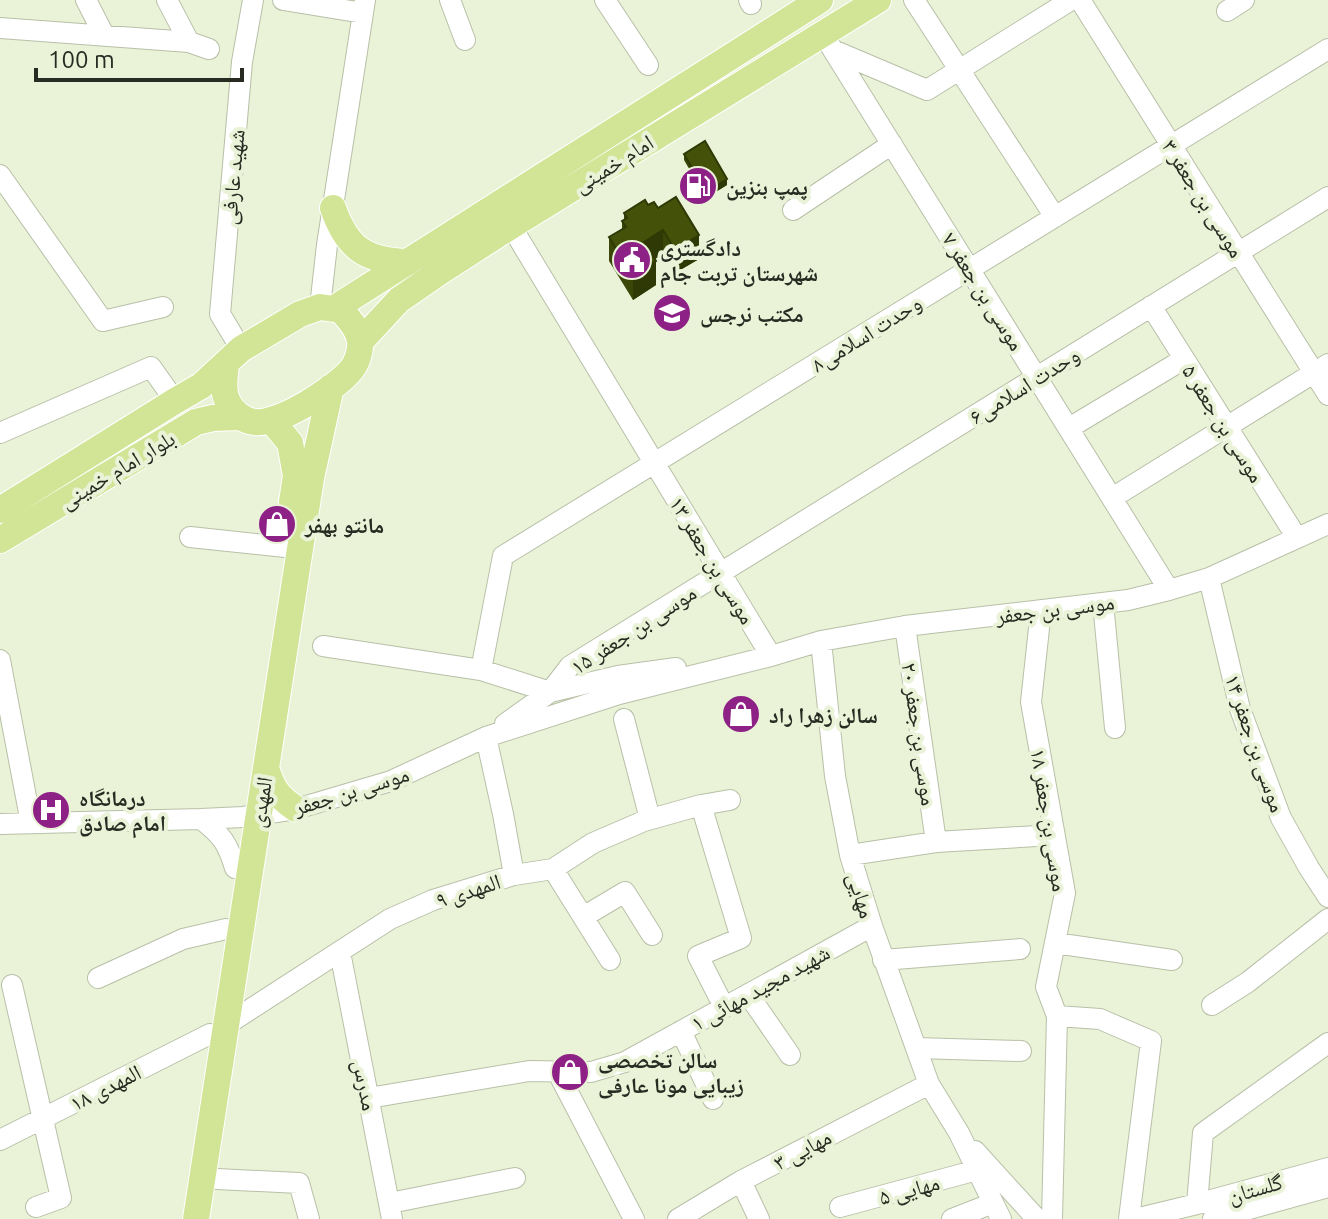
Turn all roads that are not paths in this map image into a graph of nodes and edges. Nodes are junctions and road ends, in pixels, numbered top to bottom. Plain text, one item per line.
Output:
1 (86, 0) edge
2 (167, 0) edge
3 (253, 0) edge
4 (283, 0) edge
5 (450, 0) edge
6 (605, 0) edge
7 (820, 0) edge
8 (878, 0) edge
9 (914, 0) edge
10 (1071, 0) edge
11 (1080, 0) edge
12 (364, 6) edge
13 (0, 28) edge
14 (104, 35) junction
15 (465, 40) dead end
16 (189, 42) junction
17 (829, 42) junction
18 (209, 49) dead end
19 (1328, 49) edge
20 (648, 65) dead end
21 (959, 70) junction
22 (892, 144) junction
23 (1172, 145) junction
24 (0, 175) edge
25 (1328, 197) edge
26 (333, 208) junction
27 (793, 210) dead end
28 (1055, 217) junction
29 (511, 226) junction
30 (1239, 252) junction
31 (417, 255) junction
32 (970, 269) junction
33 (441, 271) junction
34 (1151, 306) junction
35 (163, 307) dead end
36 (328, 308) junction
37 (360, 342) junction
38 (233, 356) junction
39 (1184, 359) junction
40 (1321, 368) edge
41 (1037, 377) junction
42 (331, 387) junction
43 (1328, 395) edge
44 (175, 401) junction
45 (241, 417) junction
46 (272, 421) junction
47 (1226, 427) junction
48 (132, 428) junction
49 (1069, 428) junction
50 (0, 433) edge
51 (144, 452) junction
52 (654, 464) junction
53 (1112, 498) junction
54 (0, 510) edge
55 (1328, 524) edge
56 (190, 537) dead end
57 (1297, 538) junction
58 (0, 540) edge
59 (285, 547) junction
60 (721, 573) junction
61 (1209, 578) junction
62 (1169, 590) junction
63 (1103, 603) junction
64 (1041, 610) junction
65 (905, 626) junction
66 (821, 641) junction
67 (323, 646) dead end
68 (771, 656) junction
69 (0, 660) edge
70 (481, 670) junction
71 (550, 692) junction
72 (624, 719) dead end
73 (1115, 728) dead end
74 (486, 737) junction
75 (266, 767) junction
76 (730, 800) dead end
77 (701, 805) junction
78 (296, 809) junction
79 (251, 816) junction
80 (201, 819) junction
81 (650, 819) junction
82 (31, 823) junction
83 (0, 824) edge
84 (1054, 835) junction
85 (936, 842) junction
86 (850, 855) junction
87 (235, 868) junction
88 (553, 869) junction
89 (514, 875) junction
90 (1328, 897) edge
91 (583, 917) junction
92 (1328, 919) edge
93 (872, 926) junction
94 (226, 929) junction
95 (652, 935) dead end
96 (1055, 943) junction
97 (1020, 949) dead end
98 (340, 952) junction
99 (610, 960) dead end
100 (883, 960) junction
101 (1172, 960) dead end
102 (98, 978) dead end
103 (12, 985) dead end
104 (748, 994) junction
105 (1212, 1005) dead end
106 (724, 1007) junction
107 (1057, 1016) junction
108 (218, 1030) junction
109 (681, 1031) junction
110 (1328, 1043) edge
111 (916, 1048) junction
112 (1021, 1051) dead end
113 (790, 1055) dead end
114 (557, 1071) junction
115 (929, 1084) junction
116 (369, 1098) junction
117 (713, 1099) dead end
118 (42, 1119) junction
119 (959, 1133) junction
120 (0, 1140) edge
121 (1328, 1168) edge
122 (977, 1170) junction
123 (515, 1178) dead end
124 (217, 1179) dead end
125 (741, 1181) junction
126 (1328, 1187) edge
127 (1197, 1204) junction
128 (36, 1207) dead end
129 (840, 1207) dead end
130 (391, 1211) edge
131 (997, 1211) edge
132 (1225, 1217) edge
133 (189, 1218) edge
134 (309, 1219) edge
135 (634, 1219) edge
136 (678, 1219) edge
137 (759, 1219) edge
138 (952, 1219) edge
139 (1035, 1219) edge
140 (1052, 1219) edge
141 (1129, 1219) edge
142 (1135, 1219) edge

1 - 14 street
2 - 16 street
3 - 38 street, شهید عارفی
4 - 12 street
5 - 15 street
6 - 20 street
7 - 31 main road, امام خمینی
8 - 17 main road, امام خمینی
9 - 21 street
10 - 21 street
11 - 23 street, موسی بن جعفر ۳
12 - 26 street
13 - 14 street
14 - 16 street
16 - 18 street
17 - 21 street
17 - 22 street, موسی بن جعفر ۷
17 - 29 main road, امام خمینی
19 - 23 street, وحدت اسلامی۸
21 - 28 street
22 - 27 street
22 - 32 street, موسی بن جعفر ۷
23 - 28 street, وحدت اسلامی۸
23 - 30 street, موسی بن جعفر ۳
24 - 35 street
25 - 30 street, وحدت اسلامی۶
26 - 31 main road
26 - 36 street
28 - 32 street, وحدت اسلامی۸
29 - 33 main road, امام خمینی
29 - 52 street, موسی بن جعفر ۱۳
30 - 34 street, وحدت اسلامی۶
30 - 40 street, موسی بن جعفر ۳
31 - 33 main road
31 - 36 main road, امام خمینی
32 - 41 street, موسی بن جعفر ۷
32 - 52 street, وحدت اسلامی۸
33 - 37 main road, امام خمینی
34 - 39 street, موسی بن جعفر ۵
34 - 41 street, وحدت اسلامی۶
36 - 37 main road
36 - 38 main road, بلوار امام خمینی
37 - 42 main road, امام خمینی
38 - 44 main road, بلوار امام خمینی
38 - 45 main road
39 - 47 street, موسی بن جعفر ۵
39 - 49 street
40 - 43 street, موسی بن جعفر ۳
40 - 47 street
41 - 49 street, موسی بن جعفر ۷
41 - 60 street, وحدت اسلامی۶
42 - 46 main road, امام خمینی
42 - 75 main road, المهدی
44 - 48 main road, بلوار امام خمینی
44 - 50 street
45 - 46 main road, بلوار امام خمینی
45 - 51 main road, بلوار امام خمینی
46 - 59 main road, المهدی
47 - 53 street
47 - 57 street, موسی بن جعفر ۵
48 - 51 main road
48 - 54 main road, بلوار امام خمینی
49 - 53 street, موسی بن جعفر ۷
51 - 58 main road, بلوار امام خمینی
52 - 60 street, موسی بن جعفر ۱۳
52 - 70 street, وحدت اسلامی۸
53 - 62 street, موسی بن جعفر ۷
55 - 57 street, موسی بن جعفر
56 - 59 street
57 - 61 street, موسی بن جعفر
59 - 79 main road, المهدی
60 - 68 street, موسی بن جعفر ۱۳
60 - 71 street, موسی بن جعفر ۱۵
61 - 62 street, موسی بن جعفر
61 - 90 street, موسی بن جعفر ۱۴
62 - 63 street, موسی بن جعفر
63 - 64 street, موسی بن جعفر
63 - 73 street
64 - 65 street, موسی بن جعفر
64 - 84 street, موسی بن جعفر ۱۸
65 - 66 street, موسی بن جعفر
65 - 85 street, موسی بن جعفر ۲۰
66 - 68 street, موسی بن جعفر
66 - 86 street, مهایی
67 - 70 street
68 - 71 street, موسی بن جعفر
68 - 74 street, موسی بن جعفر
69 - 82 street
70 - 71 street
71 - 74 street, موسی بن جعفر
72 - 81 street
74 - 78 street, موسی بن جعفر
74 - 89 street
75 - 78 main road
75 - 79 main road, المهدی
76 - 77 street, المهدی ۹
77 - 81 street, المهدی ۹
77 - 106 street
78 - 79 street, موسی بن جعفر
79 - 80 street, موسی بن جعفر
79 - 87 main road, المهدی
79 - 108 main road, المهدی
80 - 82 street, موسی بن جعفر
80 - 87 street
81 - 88 street, المهدی ۹
82 - 83 street, موسی بن جعفر
84 - 85 street
84 - 96 street, موسی بن جعفر ۱۸
85 - 86 street
86 - 93 street, مهایی
87 - 94 main road, المهدی
88 - 89 street, المهدی ۹
88 - 91 street
89 - 98 street, المهدی ۹
91 - 95 street
91 - 99 street
92 - 105 street
93 - 100 street, مهایی
93 - 104 street, شهید مجید مهائی ۱
94 - 102 street
94 - 108 main road, المهدی
96 - 101 street
96 - 107 street, موسی بن جعفر ۱۸
97 - 100 street
98 - 108 street, المهدی ۹
98 - 116 street, مدرس
100 - 111 street, مهایی
103 - 118 street
104 - 106 street, شهید مجید مهائی ۱
104 - 113 street
106 - 109 street, شهید مجید مهائی ۱
107 - 140 street, موسی بن جعفر ۱۸
107 - 141 street
108 - 118 street, المهدی ۱۸
108 - 133 main road, المهدی
109 - 114 street, شهید مجید مهائی ۱
109 - 117 street
110 - 127 street
111 - 112 street
111 - 115 street, مهایی
114 - 116 street, شهید مجید مهائی ۱
114 - 135 street
115 - 119 street, مهایی
115 - 125 street, مهایی ۳
116 - 130 street, مدرس
118 - 120 street, المهدی ۱۸
118 - 128 street
119 - 122 street
119 - 139 street
121 - 127 street, گلستان
122 - 129 street, مهایی ۵
122 - 131 street
123 - 130 street
124 - 134 street
125 - 136 street, مهایی ۳
125 - 137 street
126 - 132 street, گلستان
127 - 142 street, گلستان
131 - 138 street

